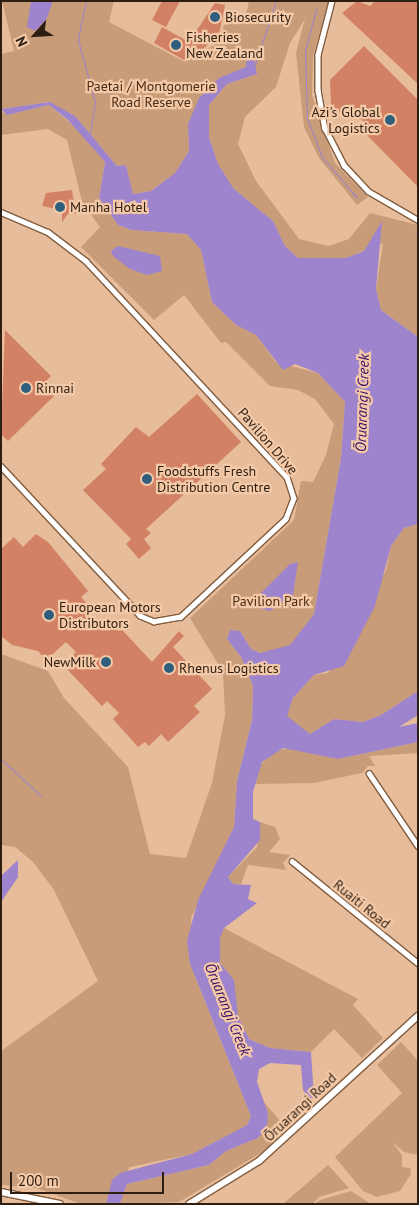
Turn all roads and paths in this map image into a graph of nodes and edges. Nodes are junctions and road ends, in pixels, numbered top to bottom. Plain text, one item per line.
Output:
1 (332, 1) edge
2 (1, 212) edge
3 (418, 220) edge
4 (1, 467) edge
5 (369, 773) dead end
6 (418, 846) edge
7 (292, 861) dead end
8 (418, 964) edge
9 (418, 1016) edge
10 (1, 1192) edge
11 (60, 1204) edge
12 (189, 1204) edge

1 - 3 street
2 - 4 street, Pavilion Drive
5 - 6 street
7 - 8 street, Ruaiti Road
9 - 12 street, Ōruarangi Road
10 - 11 street

